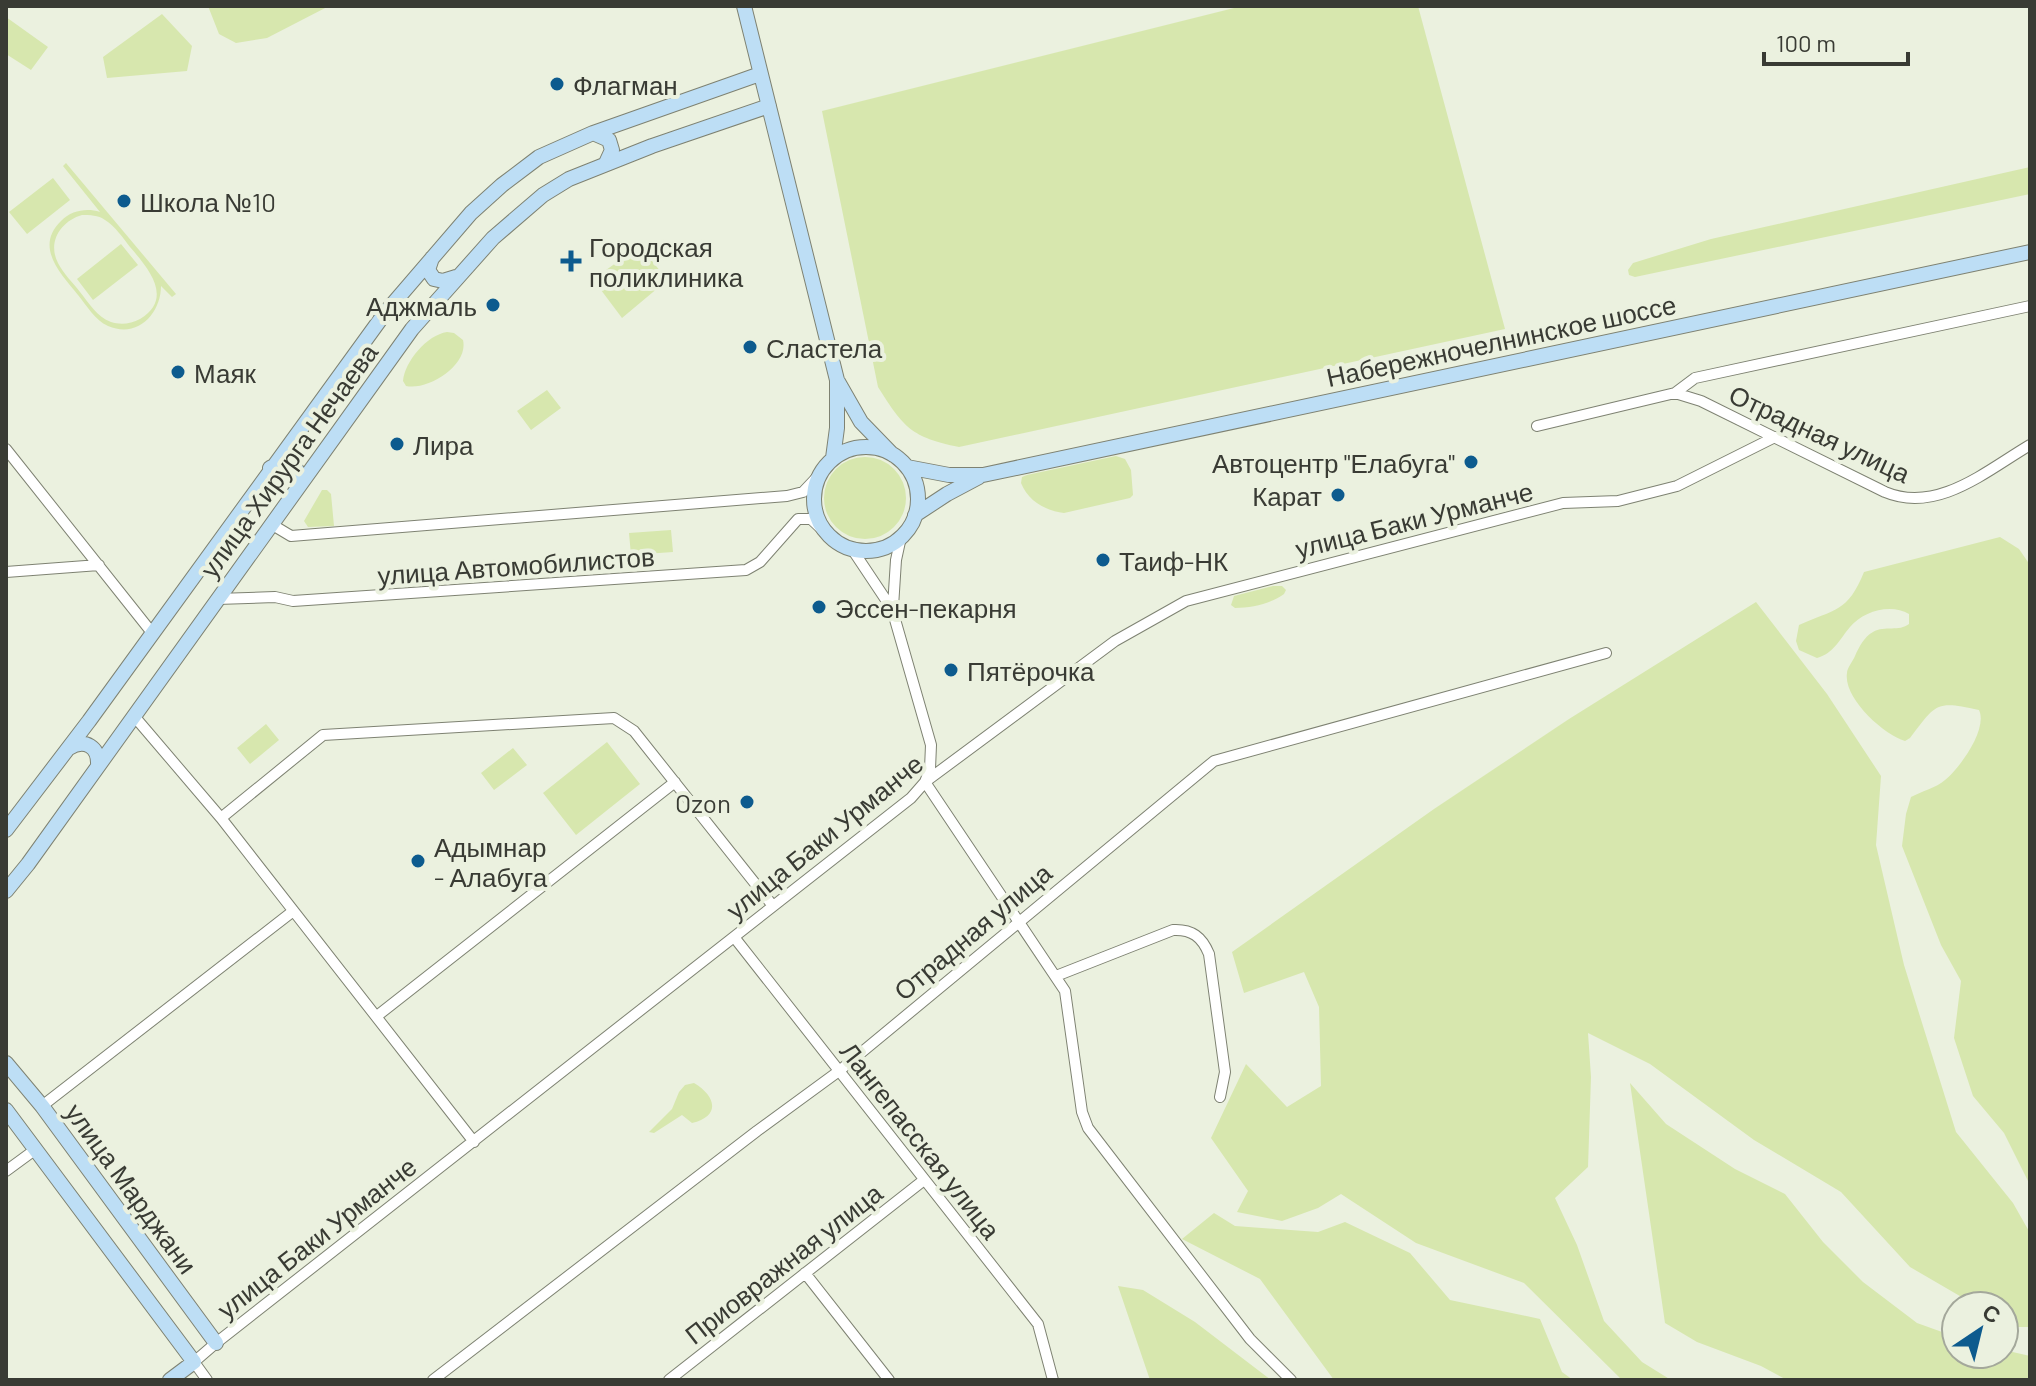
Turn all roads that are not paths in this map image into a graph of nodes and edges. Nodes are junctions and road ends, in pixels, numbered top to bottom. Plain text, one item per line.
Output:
1 (744, 6) edge
2 (760, 74) junction
3 (769, 106) junction
4 (593, 133) junction
5 (606, 163) junction
6 (2030, 252) edge
7 (433, 254) junction
8 (457, 276) junction
9 (2030, 306) edge
10 (837, 380) junction
11 (1675, 393) junction
12 (1537, 426) dead end
13 (1775, 437) junction
14 (2030, 445) edge
15 (6, 449) edge
16 (893, 455) junction
17 (833, 458) junction
18 (907, 467) junction
19 (270, 469) junction
20 (820, 474) junction
21 (983, 475) junction
22 (298, 485) junction
23 (794, 507) junction
24 (915, 515) junction
25 (271, 524) junction
26 (830, 537) junction
27 (901, 537) junction
28 (852, 549) junction
29 (99, 565) junction
30 (6, 572) edge
31 (217, 599) junction
32 (892, 609) junction
33 (153, 634) junction
34 (1606, 653) dead end
35 (134, 716) junction
36 (69, 748) junction
37 (98, 765) junction
38 (675, 782) junction
39 (925, 782) junction
40 (221, 818) junction
41 (6, 830) edge
42 (28, 864) junction
43 (6, 866) edge
44 (6, 891) edge
45 (773, 906) junction
46 (292, 912) junction
47 (1018, 921) junction
48 (734, 937) junction
49 (1056, 976) junction
50 (377, 1016) junction
51 (6, 1063) edge
52 (839, 1071) junction
53 (1220, 1097) dead end
54 (42, 1106) junction
55 (6, 1110) edge
56 (474, 1142) junction
57 (36, 1149) junction
58 (6, 1171) edge
59 (924, 1180) junction
60 (805, 1273) junction
61 (216, 1343) junction
62 (194, 1362) junction
63 (170, 1380) edge
64 (207, 1380) edge
65 (433, 1380) edge
66 (669, 1380) edge
67 (889, 1380) edge
68 (1053, 1380) edge
69 (1291, 1380) edge

1 - 2 main road
2 - 3 main road
2 - 4 main road, улица Хирурга Нечаева
3 - 5 main road, улица Хирурга Нечаева
3 - 10 main road
4 - 5 main road
4 - 7 main road, улица Хирурга Нечаева
5 - 8 main road, улица Хирурга Нечаева
6 - 21 main road, Набережночелнинское шоссе
7 - 8 main road
7 - 19 main road, улица Хирурга Нечаева
8 - 22 main road, улица Хирурга Нечаева
9 - 11 street
10 - 16 main road
10 - 17 main road
11 - 12 street
11 - 13 street, Отрадная улица
13 - 14 street, Отрадная улица
13 - 39 street, улица Баки Урманче
15 - 29 street
16 - 17 main road
16 - 18 main road
17 - 20 main road
18 - 21 main road, Набережночелнинское шоссе
18 - 24 main road
19 - 22 main road
19 - 33 main road, улица Хирурга Нечаева
20 - 23 street, улица Автомобилистов
20 - 26 main road
21 - 24 main road, Набережночелнинское шоссе
22 - 25 main road, улица Хирурга Нечаева
23 - 25 street, улица Автомобилистов
23 - 26 street
23 - 31 street, улица Автомобилистов
24 - 27 main road
25 - 31 main road, улица Хирурга Нечаева
26 - 28 main road
27 - 28 main road
27 - 32 street
28 - 32 street
29 - 30 street
29 - 33 street
31 - 35 main road, улица Хирурга Нечаева
32 - 39 street
33 - 36 main road, улица Хирурга Нечаева
34 - 47 street, Отрадная улица
35 - 37 main road, улица Хирурга Нечаева
35 - 40 street
36 - 37 main road
36 - 41 main road, улица Хирурга Нечаева
37 - 42 main road, улица Хирурга Нечаева
38 - 40 street
38 - 45 street
38 - 50 street
39 - 45 street, улица Баки Урманче
39 - 47 street
40 - 46 street
42 - 43 main road
42 - 44 main road, улица Хирурга Нечаева
45 - 48 street, улица Баки Урманче
46 - 50 street
46 - 54 street
47 - 49 street
47 - 52 street, Отрадная улица
48 - 52 street, Лангепасская улица
48 - 56 street, улица Баки Урманче
49 - 53 street
49 - 69 street
50 - 56 street
51 - 54 main road, улица Марджани
52 - 59 street, Лангепасская улица
52 - 65 street, Отрадная улица
54 - 61 main road, улица Марджани
55 - 57 main road, улица Марджани
56 - 61 street, улица Баки Урманче
57 - 58 street
57 - 62 main road, улица Марджани
59 - 60 street, Приовражная улица
59 - 68 street, Лангепасская улица
60 - 66 street, Приовражная улица
60 - 67 street
61 - 62 street, улица Баки Урманче
62 - 63 main road
62 - 64 street, улица Марджани

